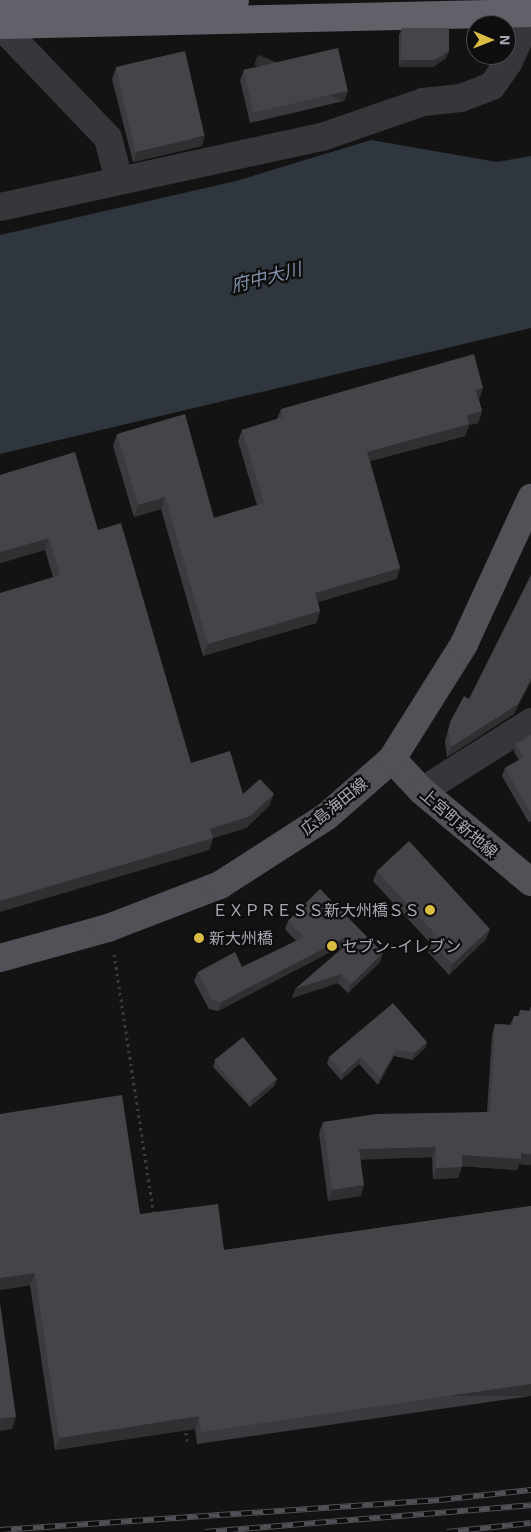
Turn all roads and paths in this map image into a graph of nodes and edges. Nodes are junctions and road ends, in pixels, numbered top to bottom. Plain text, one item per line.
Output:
1 (235, 0) edge
2 (0, 3) edge
3 (531, 13) edge
4 (0, 25) edge
5 (119, 180) junction
6 (0, 207) edge
7 (529, 508) edge
8 (531, 722) edge
9 (392, 759) junction
10 (422, 791) junction
11 (531, 882) edge
12 (108, 928) junction
13 (0, 958) edge
14 (154, 1217) edge
15 (184, 1421) edge
16 (187, 1441) dead end

1 - 2 highway
3 - 4 highway
3 - 5 street
4 - 5 street
5 - 6 street
7 - 9 main road, 広島海田線
8 - 10 street
9 - 10 main road, 上宮町新地線
9 - 12 main road, 広島海田線
10 - 11 main road, 上宮町新地線
12 - 13 main road, 広島海田線
12 - 14 path
15 - 16 path

